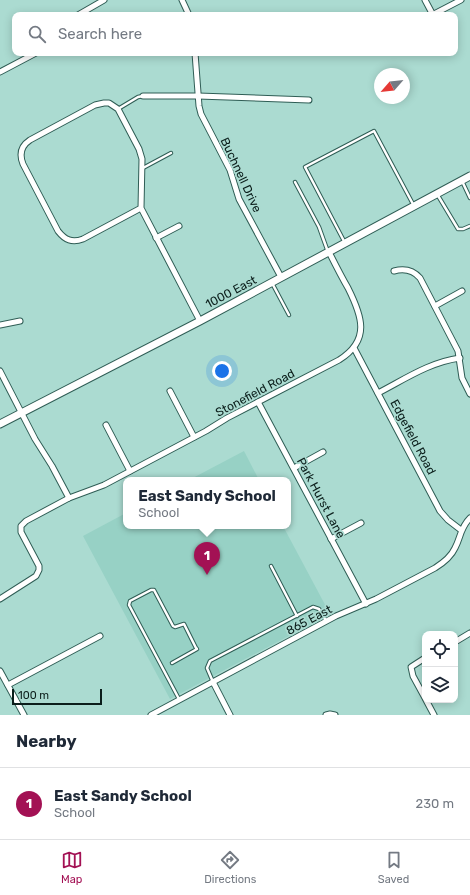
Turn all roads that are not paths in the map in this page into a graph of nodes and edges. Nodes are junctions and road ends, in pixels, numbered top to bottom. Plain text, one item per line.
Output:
1 (104, 0) edge
2 (182, 0) edge
3 (426, 0) edge
4 (461, 0) edge
5 (83, 12) edge
6 (188, 12) edge
7 (432, 12) edge
8 (439, 12) edge
9 (29, 56) edge
10 (195, 56) edge
11 (0, 72) edge
12 (143, 96) joint
13 (198, 96) junction
14 (309, 100) dead end
15 (116, 107) junction
16 (171, 153) dead end
17 (141, 168) junction
18 (470, 176) edge
19 (461, 180) junction
20 (295, 182) dead end
21 (437, 193) junction
22 (470, 198) edge
23 (414, 206) junction
24 (141, 208) junction
25 (179, 226) dead end
26 (470, 226) edge
27 (156, 238) junction
28 (346, 243) junction
29 (329, 252) junction
30 (394, 271) dead end
31 (281, 278) junction
32 (272, 282) junction
33 (462, 291) dead end
34 (435, 306) junction
35 (288, 315) dead end
36 (20, 321) dead end
37 (200, 321) junction
38 (0, 325) edge
39 (354, 348) junction
40 (460, 358) junction
41 (0, 371) edge
42 (170, 391) dead end
43 (378, 393) junction
44 (470, 394) edge
45 (258, 402) junction
46 (22, 414) junction
47 (0, 424) edge
48 (106, 425) dead end
49 (194, 437) junction
50 (323, 452) dead end
51 (294, 468) junction
52 (130, 471) junction
53 (69, 498) junction
54 (470, 518) edge
55 (361, 523) dead end
56 (461, 530) junction
57 (331, 539) junction
58 (271, 566) dead end
59 (0, 599) edge
60 (366, 604) junction
61 (297, 616) junction
62 (326, 622) junction
63 (470, 634) edge
64 (100, 636) dead end
65 (458, 640) edge
66 (422, 660) edge
67 (172, 663) dead end
68 (0, 671) edge
69 (213, 682) junction
70 (8, 685) junction
71 (422, 692) edge
72 (180, 700) junction
73 (428, 703) edge
74 (335, 714) edge
75 (24, 715) edge
76 (151, 715) edge
77 (230, 715) edge
78 (326, 715) edge
79 (434, 715) edge

1 - 5 street
2 - 6 street
3 - 7 street
4 - 8 street
9 - 11 street
10 - 13 street, Buchnell Drive
12 - 13 street
12 - 15 lane
13 - 14 street
13 - 31 street, Buchnell Drive
15 - 17 street
15 - 24 street
16 - 17 lane
17 - 24 street
18 - 19 street, 1000 East
19 - 21 street, 1000 East
19 - 22 lane
20 - 29 lane
21 - 23 street, 1000 East
21 - 26 lane
23 - 28 street, 1000 East
23 - 28 lane
24 - 27 street
25 - 27 street
27 - 37 street
28 - 29 street, 1000 East
29 - 31 street, 1000 East
29 - 39 street
30 - 34 street
31 - 32 street, 1000 East
32 - 35 lane
32 - 37 street, 1000 East
33 - 34 street
34 - 40 street
36 - 38 street
37 - 46 street, 1000 East
39 - 43 street, Edgefield Road
39 - 45 street, Stonefield Road
40 - 43 street
40 - 44 street
41 - 46 street
42 - 49 street
43 - 56 street, Edgefield Road
45 - 49 street, Stonefield Road
45 - 51 street, Park Hurst Lane
46 - 47 street, 1000 East
46 - 53 street
48 - 52 street
49 - 52 street, Stonefield Road
50 - 51 street
51 - 57 street, Park Hurst Lane
52 - 53 street, Stonefield Road
53 - 59 street, Stonefield Road
54 - 56 street, 865 East
55 - 57 street
56 - 60 street, 865 East
57 - 60 street, Park Hurst Lane
58 - 61 lane
60 - 62 street, 865 East
61 - 62 lane
61 - 69 lane
62 - 69 street, 865 East
63 - 65 street
64 - 70 street
66 - 71 street
67 - 72 lane
68 - 70 street
69 - 72 street, 865 East
69 - 77 street
70 - 75 street
72 - 76 street, 865 East
73 - 79 street
74 - 78 street

